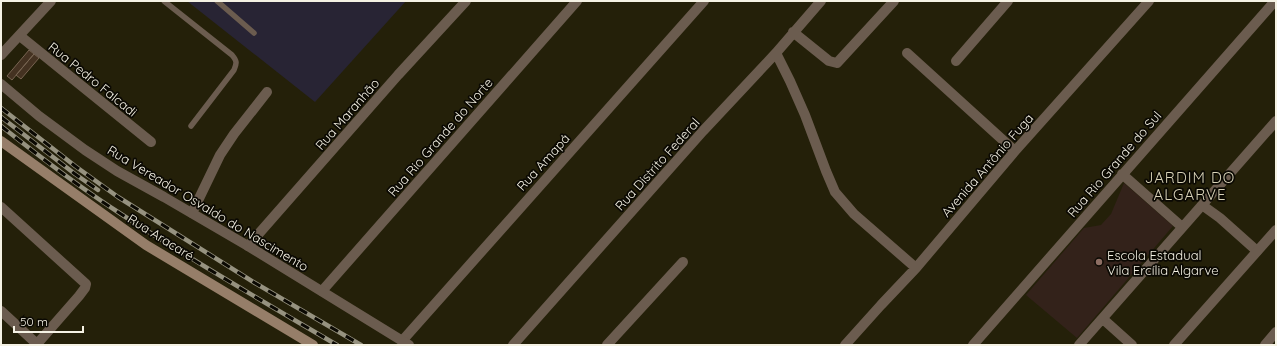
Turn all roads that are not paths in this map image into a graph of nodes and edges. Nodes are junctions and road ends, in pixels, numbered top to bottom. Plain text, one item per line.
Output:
1 (51, 1) edge
2 (164, 1) edge
3 (217, 1) edge
4 (466, 1) edge
5 (577, 1) edge
6 (704, 1) edge
7 (821, 1) edge
8 (894, 1) edge
9 (1008, 1) edge
10 (1150, 1) edge
11 (1272, 4) edge
12 (793, 32) junction
13 (254, 34) dead end
14 (20, 36) junction
15 (776, 53) junction
16 (907, 53) dead end
17 (1, 55) edge
18 (956, 61) dead end
19 (1, 84) edge
20 (267, 92) dead end
21 (1276, 121) edge
22 (190, 126) dead end
23 (1, 140) edge
24 (151, 142) dead end
25 (1015, 151) junction
26 (1122, 174) junction
27 (1202, 205) junction
28 (1, 207) edge
29 (192, 213) junction
30 (1182, 227) junction
31 (1276, 230) edge
32 (248, 246) junction
33 (1257, 251) junction
34 (683, 262) dead end
35 (916, 268) junction
36 (322, 291) junction
37 (1, 311) edge
38 (1103, 319) junction
39 (1276, 332) edge
40 (405, 343) edge
41 (38, 344) edge
42 (313, 345) edge
43 (513, 345) edge
44 (607, 345) edge
45 (845, 345) edge
46 (973, 345) edge
47 (1079, 345) edge
48 (1132, 345) edge
49 (1174, 345) edge
50 (1265, 345) edge

1 - 14 street
2 - 22 lane
3 - 13 lane
4 - 32 street, Rua Maranhão
5 - 36 street, Rua Rio Grande do Norte
6 - 40 street, Rua Amapá
7 - 12 street, Rua Distrito Federal
8 - 12 street
9 - 18 street
10 - 25 street, Avenida Antônio Fuga
11 - 26 street, Rua Rio Grande do Sul
12 - 15 street, Rua Distrito Federal
14 - 17 street
14 - 24 street, Rua Pedro Falcadi
15 - 35 street
15 - 43 street, Rua Distrito Federal
16 - 25 street
19 - 29 street, Rua Vereador Osvaldo do Nascimento
20 - 29 street
21 - 27 street
23 - 42 main road, Rua Aracaré
25 - 35 street, Avenida Antônio Fuga
26 - 30 street
26 - 46 street, Rua Rio Grande do Sul
27 - 30 street
27 - 33 street
28 - 41 street
29 - 32 street, Rua Vereador Osvaldo do Nascimento
30 - 38 street
31 - 33 street
32 - 36 street, Rua Vereador Osvaldo do Nascimento
33 - 49 street
34 - 44 street
35 - 45 street, Avenida Antônio Fuga
36 - 40 street, Rua Vereador Osvaldo do Nascimento
37 - 41 street
38 - 47 street
38 - 48 street
39 - 50 street

